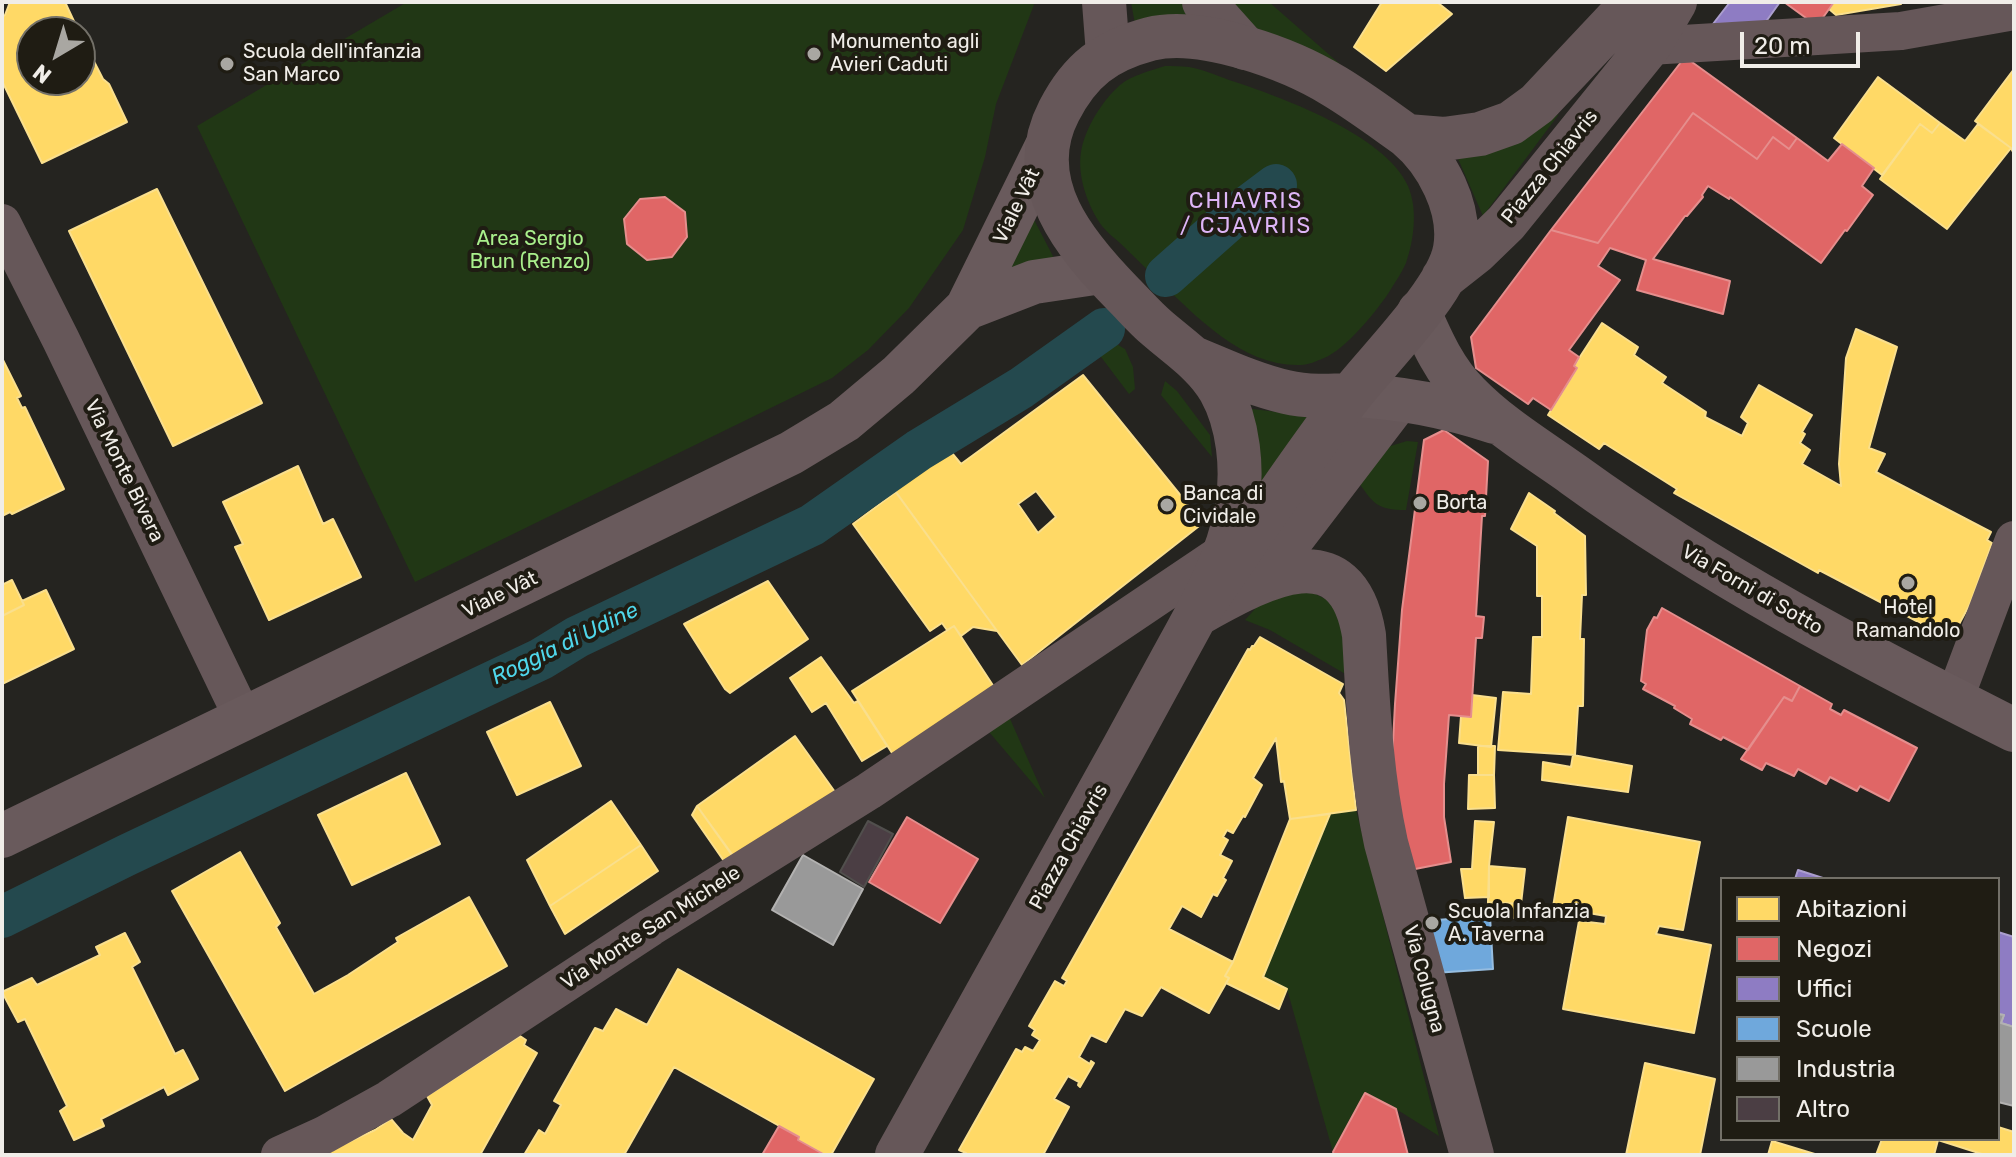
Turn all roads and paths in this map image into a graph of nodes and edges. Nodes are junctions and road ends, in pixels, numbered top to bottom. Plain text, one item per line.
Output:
1 (1104, 2) edge
2 (1204, 2) edge
3 (1675, 2) edge
4 (2014, 11) edge
5 (1632, 23) edge
6 (1245, 48) junction
7 (1108, 54) junction
8 (1407, 136) junction
9 (1046, 148) junction
10 (2, 223) edge
11 (1101, 272) junction
12 (1431, 295) junction
13 (967, 308) junction
14 (1196, 359) junction
15 (1351, 395) junction
16 (1398, 400) junction
17 (1505, 425) junction
18 (2014, 540) edge
19 (1227, 550) junction
20 (1259, 582) junction
21 (1196, 615) junction
22 (1954, 700) junction
23 (244, 720) junction
24 (2014, 730) edge
25 (2, 836) edge
26 (280, 1155) edge
27 (897, 1155) edge
28 (1472, 1155) edge

1 - 7 main road
2 - 6 main road
3 - 5 main road
4 - 5 street
5 - 8 main road
5 - 12 main road, Piazza Chiavris
6 - 7 main road, Piazza Chiavris
6 - 8 main road, Piazza Chiavris
7 - 9 main road, Piazza Chiavris
8 - 12 main road, Piazza Chiavris
9 - 11 main road, Piazza Chiavris
9 - 13 main road, Viale Vât
10 - 23 street, Via Monte Bivera
11 - 13 main road, Viale Vât
11 - 14 main road, Piazza Chiavris
12 - 15 main road, Piazza Chiavris
12 - 17 main road, Via Forni di Sotto
13 - 23 main road, Viale Vât
14 - 15 main road, Piazza Chiavris
14 - 19 main road, Piazza Chiavris
15 - 16 main road, Via Forni di Sotto
15 - 21 main road, Piazza Chiavris
16 - 17 main road, Via Forni di Sotto
16 - 20 main road
17 - 22 main road, Via Forni di Sotto
18 - 22 street
19 - 21 main road, Piazza Chiavris
19 - 26 street, Via Monte San Michele
20 - 21 main road
20 - 28 main road, Via Colugna
21 - 27 main road, Piazza Chiavris
22 - 24 main road, Via Forni di Sotto
23 - 25 main road, Viale Vât

